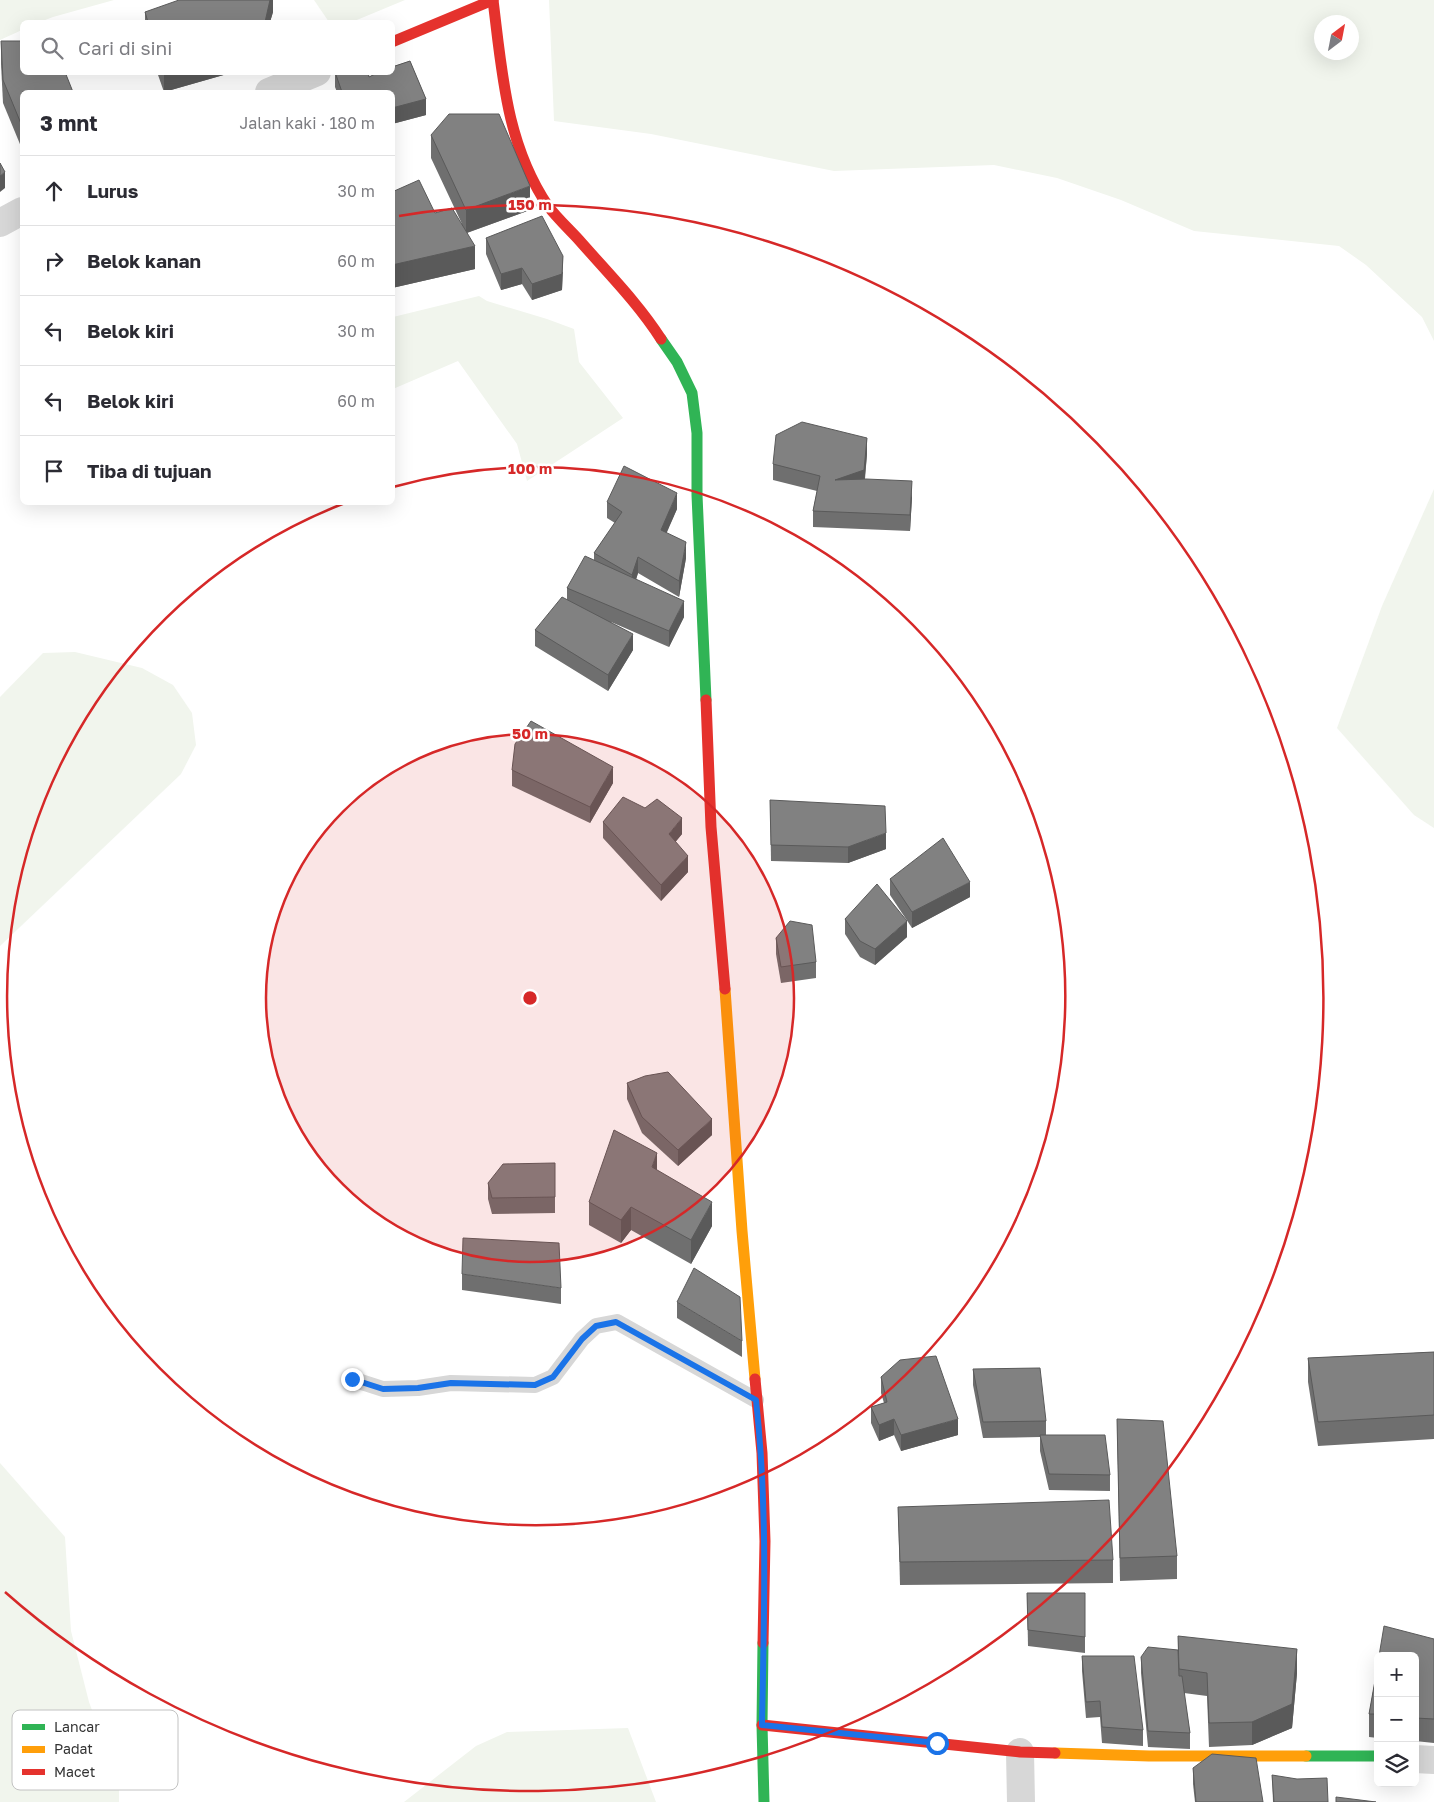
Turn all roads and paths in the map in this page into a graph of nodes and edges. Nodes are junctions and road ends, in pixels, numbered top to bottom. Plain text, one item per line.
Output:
1 (493, 0) edge
2 (395, 41) edge
3 (310, 75) edge
4 (274, 90) edge
5 (20, 212) edge
6 (0, 223) edge
7 (352, 1379) dead end
8 (756, 1400) junction
9 (762, 1725) junction
10 (1020, 1752) junction
11 (1374, 1756) edge
12 (1419, 1759) edge
13 (1434, 1760) edge
14 (764, 1802) edge
15 (1021, 1802) edge

1 - 2 street
1 - 8 street
3 - 4 street
5 - 6 street
7 - 8 lane
8 - 9 street
9 - 10 street
9 - 14 street
10 - 11 street
10 - 15 street
12 - 13 street

